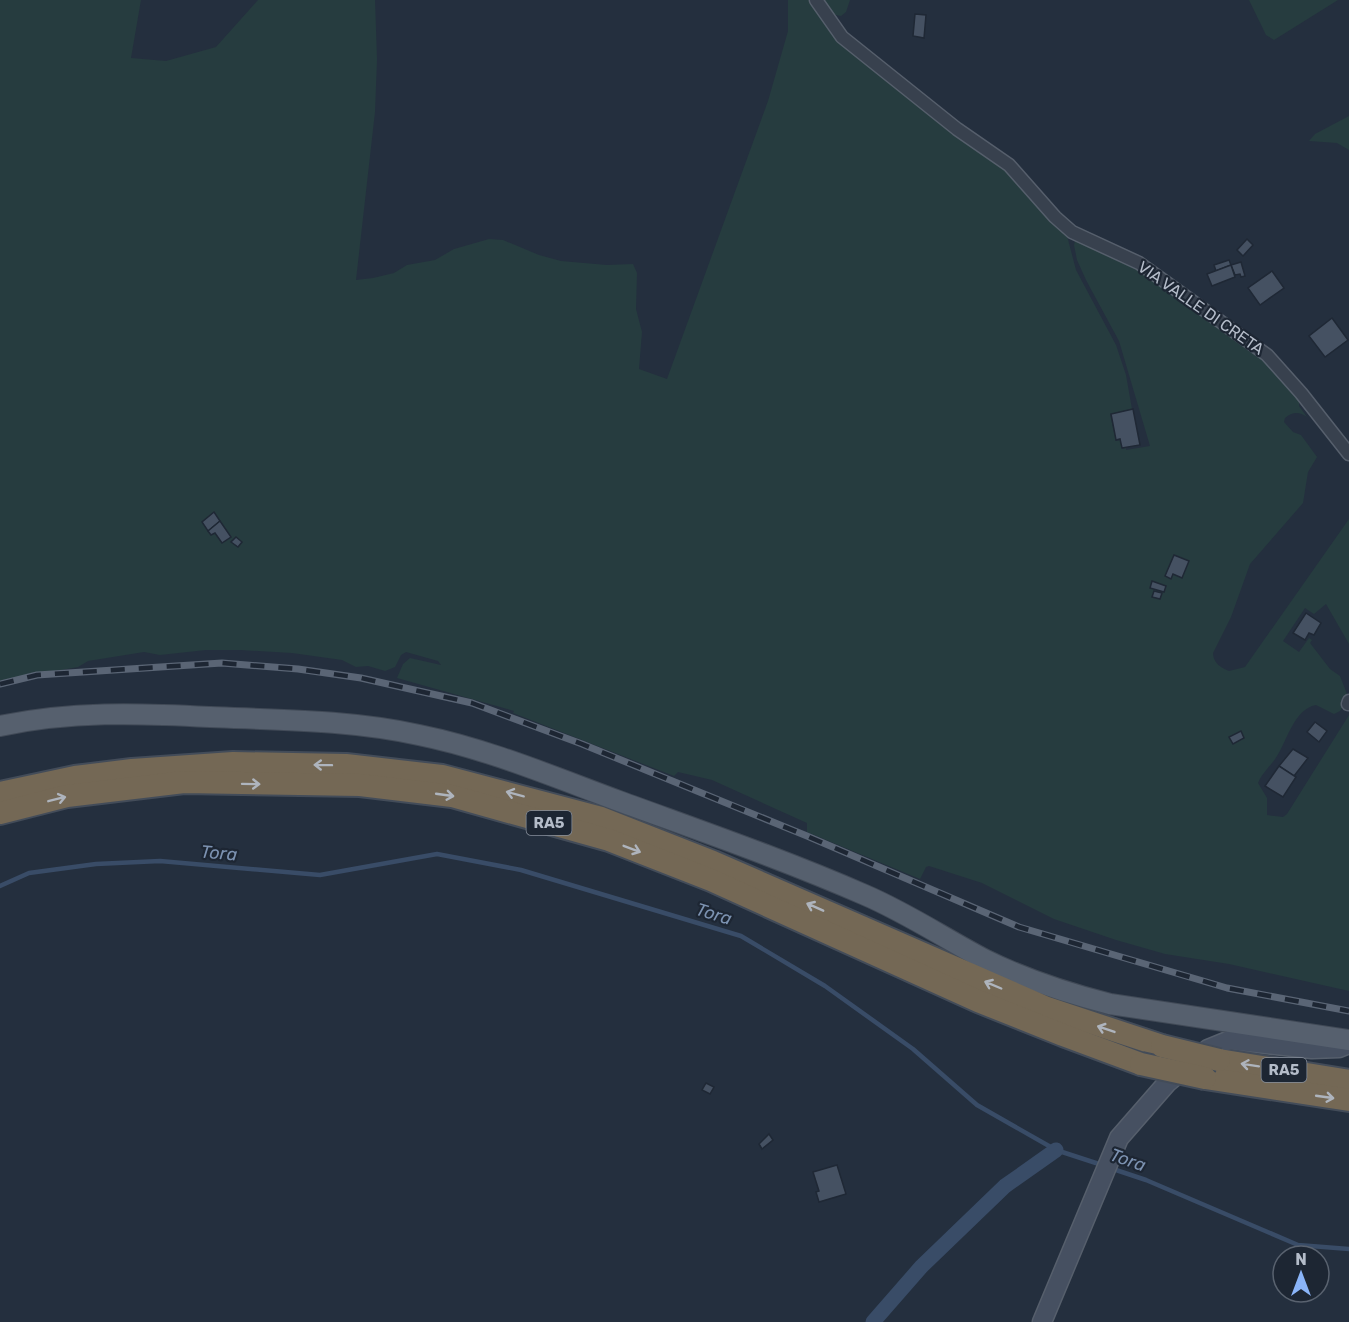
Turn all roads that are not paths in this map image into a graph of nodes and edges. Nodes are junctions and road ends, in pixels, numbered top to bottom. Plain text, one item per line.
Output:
1 (816, 0) edge
2 (1349, 454) edge
3 (0, 726) edge
4 (0, 793) edge
5 (0, 813) edge
6 (1349, 1042) edge
7 (1349, 1081) edge
8 (1349, 1100) edge
9 (1042, 1322) edge

1 - 2 street, VIA VALLE DI CRETA
3 - 6 main road
7 -> 4 highway, RA5, bridge
5 -> 8 highway, RA5, bridge
6 - 9 street

